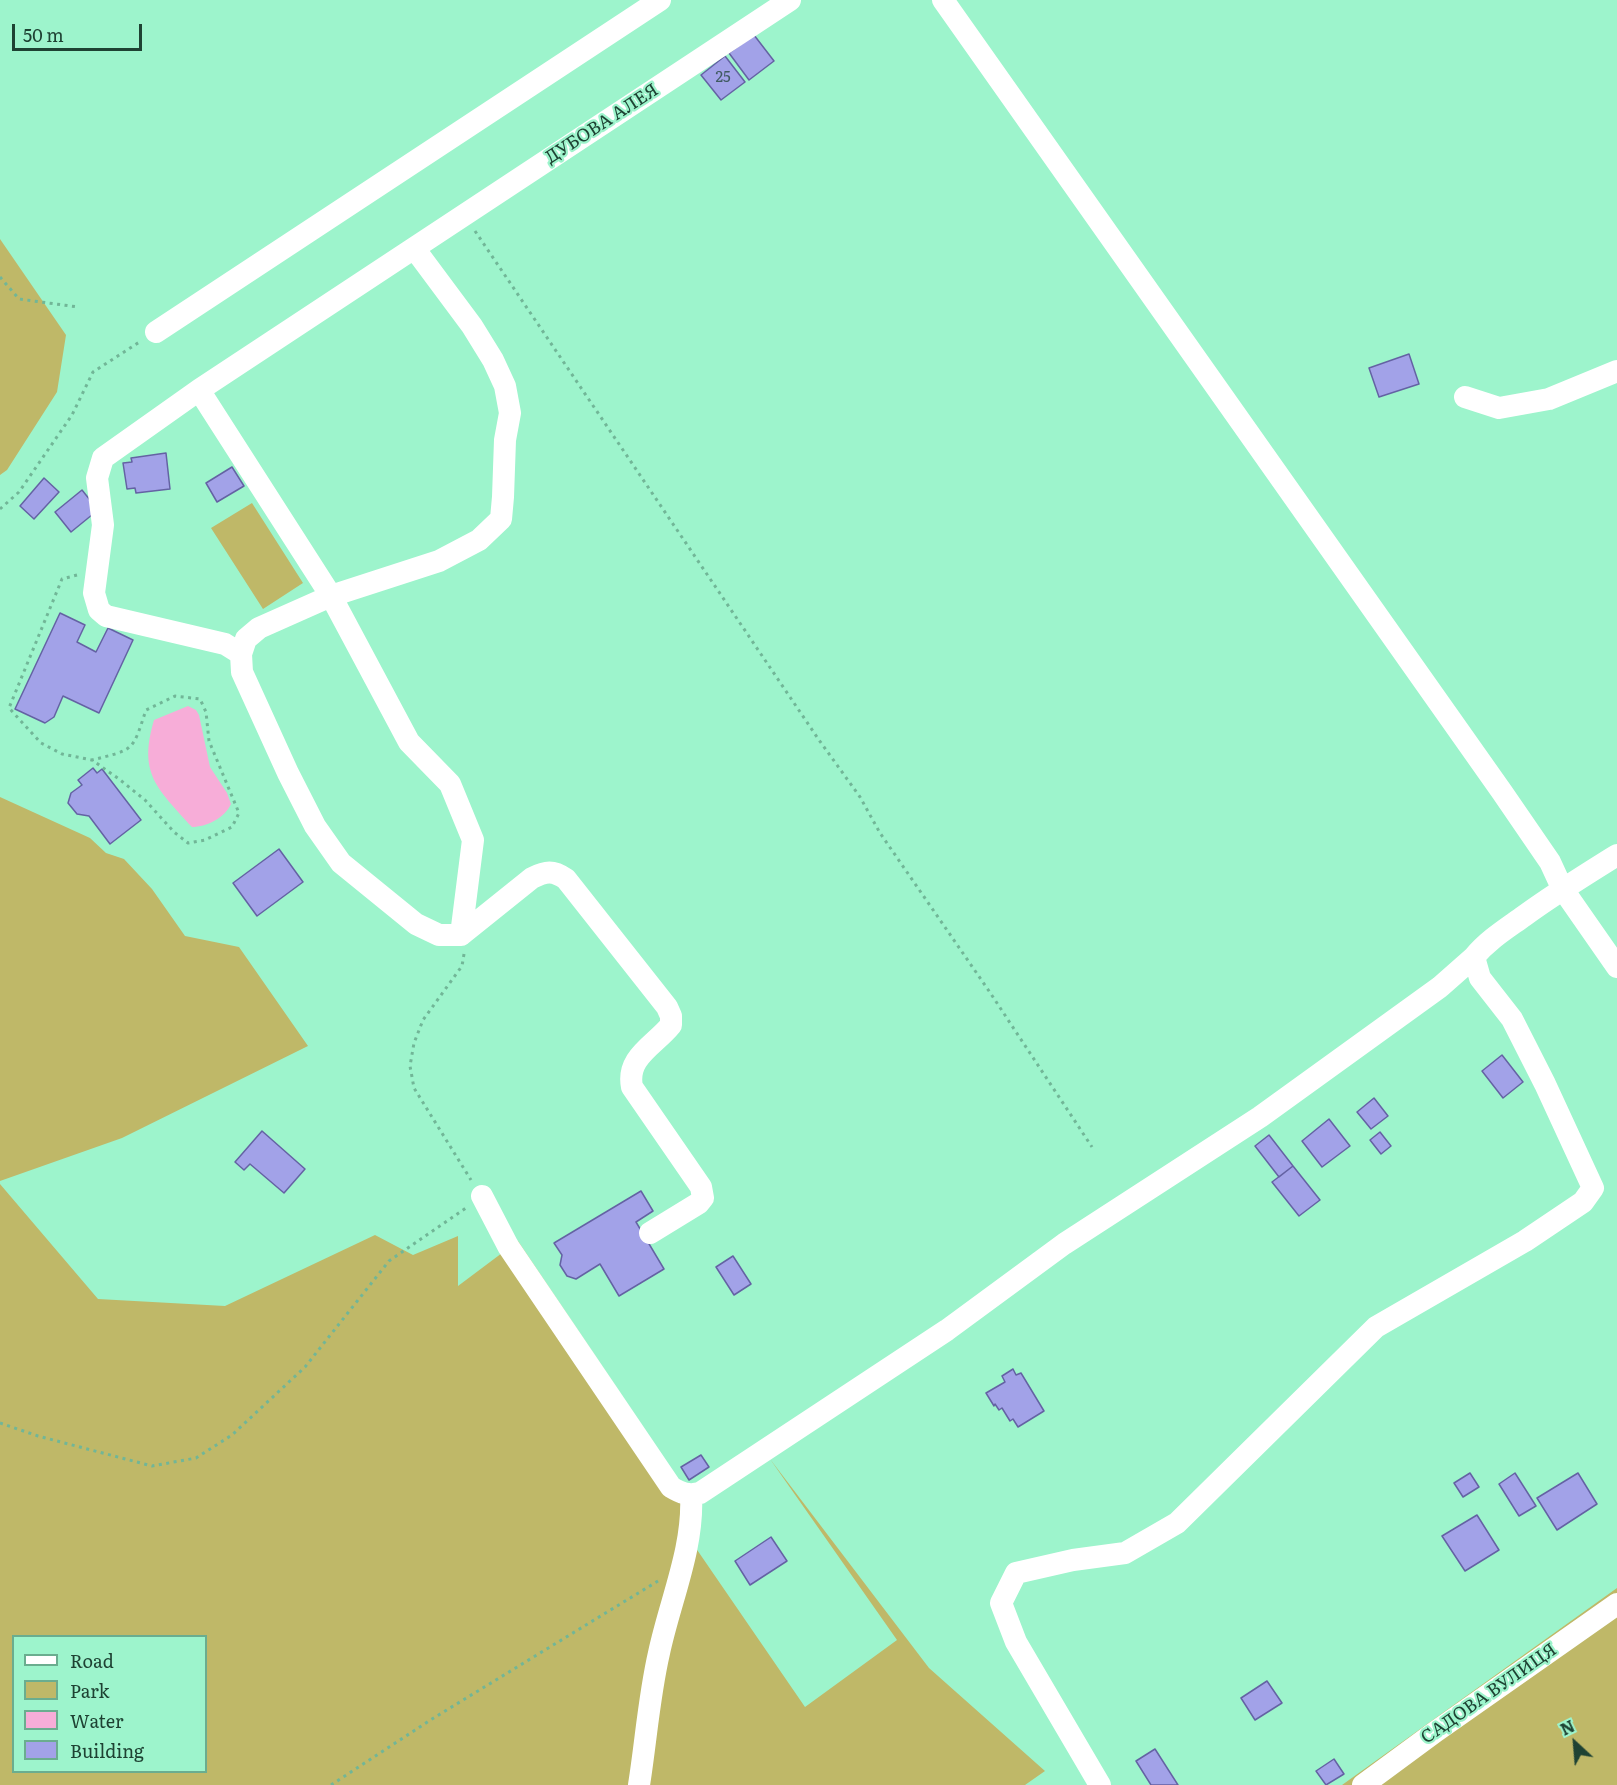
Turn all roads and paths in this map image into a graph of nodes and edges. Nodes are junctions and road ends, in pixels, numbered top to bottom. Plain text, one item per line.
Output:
1 (660, 0) edge
2 (790, 0) edge
3 (943, 0) edge
4 (464, 214) junction
5 (414, 248) junction
6 (0, 277) edge
7 (78, 308) dead end
8 (156, 332) joint
9 (1617, 371) edge
10 (199, 390) junction
11 (1465, 397) dead end
12 (0, 509) edge
13 (97, 570) junction
14 (331, 596) junction
15 (240, 654) junction
16 (92, 760) junction
17 (1617, 855) edge
18 (1562, 888) junction
19 (460, 935) junction
20 (1474, 957) junction
21 (1617, 967) edge
22 (1092, 1147) dead end
23 (482, 1197) junction
24 (650, 1233) dead end
25 (0, 1423) edge
26 (691, 1495) junction
27 (682, 1567) junction
28 (1617, 1604) edge
29 (331, 1785) edge
30 (639, 1785) edge
31 (1100, 1785) edge
32 (1363, 1785) edge

1 - 8 street
2 - 4 street, ДУБОВА АЛЕЯ
3 - 18 street
4 - 5 street, ДУБОВА АЛЕЯ
4 - 22 path
5 - 10 street, ДУБОВА АЛЕЯ
5 - 14 street
6 - 7 path
8 - 12 path
9 - 11 street
10 - 13 street, ДУБОВА АЛЕЯ
10 - 14 street
13 - 15 street, ДУБОВА АЛЕЯ
13 - 16 path
14 - 15 street
14 - 19 street
15 - 19 street
16 - 16 path
17 - 18 street
18 - 20 street
18 - 21 street
19 - 23 path
19 - 24 street
20 - 26 street
20 - 31 street
23 - 25 path
23 - 26 street
26 - 27 street
27 - 29 path
27 - 30 street
28 - 32 street, САДОВА ВУЛИЦЯ

